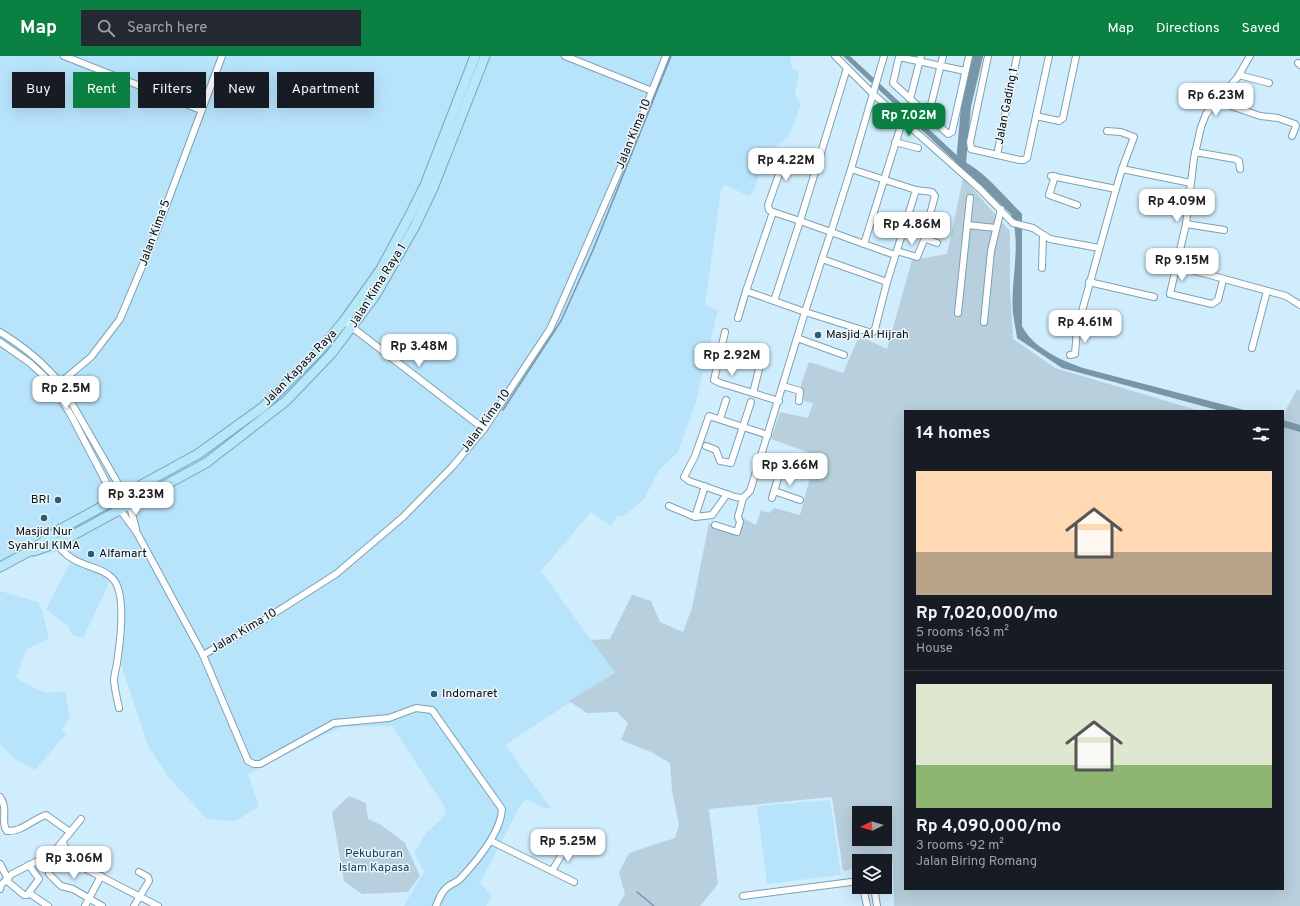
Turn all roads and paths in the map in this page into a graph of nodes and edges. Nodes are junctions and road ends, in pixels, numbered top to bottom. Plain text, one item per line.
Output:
1 (64, 56) edge
2 (222, 56) edge
3 (475, 56) edge
4 (485, 56) edge
5 (565, 56) edge
6 (666, 56) edge
7 (835, 56) edge
8 (884, 56) edge
9 (943, 56) edge
10 (969, 56) edge
11 (988, 56) edge
12 (1017, 56) edge
13 (1049, 56) edge
14 (1076, 56) edge
15 (1250, 56) edge
16 (920, 59) edge
17 (940, 65) junction
18 (847, 68) junction
19 (964, 71) junction
20 (1239, 75) junction
21 (1270, 83) dead end
22 (652, 91) junction
23 (873, 91) junction
24 (910, 99) junction
25 (1217, 102) junction
26 (201, 110) junction
27 (1036, 116) junction
28 (928, 117) junction
29 (903, 119) junction
30 (1106, 131) dead end
31 (1292, 136) dead end
32 (895, 142) junction
33 (918, 148) dead end
34 (787, 152) dead end
35 (1195, 152) junction
36 (997, 155) junction
37 (1122, 168) junction
38 (851, 169) junction
39 (1240, 169) dead end
40 (884, 180) junction
41 (1191, 183) junction
42 (1116, 188) junction
43 (916, 190) junction
44 (970, 198) dead end
45 (1077, 205) dead end
46 (1001, 209) junction
47 (773, 212) junction
48 (800, 221) junction
49 (967, 224) junction
50 (1186, 224) junction
51 (996, 228) junction
52 (1224, 230) dead end
53 (831, 232) junction
54 (1043, 235) junction
55 (925, 238) junction
56 (937, 243) dead end
57 (864, 244) junction
58 (1099, 248) junction
59 (896, 253) junction
60 (822, 259) junction
61 (1177, 266) junction
62 (1042, 268) dead end
63 (1223, 280) junction
64 (887, 282) junction
65 (1089, 282) junction
66 (746, 291) junction
67 (1267, 291) junction
68 (1154, 297) dead end
69 (774, 301) junction
70 (1300, 305) edge
71 (805, 312) junction
72 (958, 313) dead end
73 (738, 318) dead end
74 (344, 321) junction
75 (984, 322) dead end
76 (353, 327) junction
77 (0, 332) edge
78 (725, 332) dead end
79 (797, 338) junction
80 (0, 342) edge
81 (1252, 348) dead end
82 (844, 355) dead end
83 (1070, 355) dead end
84 (719, 358) junction
85 (60, 383) junction
86 (783, 386) junction
87 (54, 388) junction
88 (753, 393) junction
89 (726, 400) dead end
90 (779, 401) junction
91 (799, 401) dead end
92 (751, 402) dead end
93 (720, 419) junction
94 (742, 427) junction
95 (484, 429) junction
96 (768, 435) junction
97 (706, 446) dead end
98 (759, 462) junction
99 (807, 464) dead end
100 (780, 468) junction
101 (705, 486) junction
102 (774, 491) junction
103 (124, 494) junction
104 (727, 494) junction
105 (743, 498) junction
106 (772, 498) dead end
107 (115, 499) junction
108 (800, 500) dead end
109 (130, 506) junction
110 (669, 506) dead end
111 (121, 510) junction
112 (695, 516) junction
113 (715, 525) dead end
114 (137, 533) junction
115 (64, 540) junction
116 (51, 545) junction
117 (61, 549) junction
118 (30, 551) junction
119 (0, 567) edge
120 (203, 656) junction
121 (119, 708) dead end
122 (1, 800) edge
123 (81, 819) dead end
124 (70, 832) junction
125 (491, 841) junction
126 (63, 843) junction
127 (568, 844) dead end
128 (0, 864) edge
129 (29, 865) junction
130 (139, 872) dead end
131 (552, 872) junction
132 (49, 874) dead end
133 (101, 876) junction
134 (8, 880) junction
135 (574, 882) dead end
136 (852, 882) edge
137 (0, 889) edge
138 (29, 893) junction
139 (864, 894) edge
140 (875, 894) edge
141 (140, 896) junction
142 (743, 896) dead end
143 (89, 899) junction
144 (48, 906) edge
145 (85, 906) edge
146 (102, 906) edge
147 (134, 906) edge
148 (158, 906) edge
149 (436, 906) edge
150 (867, 906) edge
151 (878, 906) edge

1 - 26 street
2 - 26 street, Jalan Kima 5
3 - 74 main road, Jalan Kapasa Raya
4 - 76 main road, Jalan Kima Raya 1
5 - 22 street, Jalan Kima 10
6 - 22 street, Jalan Kima 10
7 - 18 street
8 - 23 street
9 - 17 street
10 - 19 street
11 - 36 street
12 - 36 street, Jalan Gading 1
13 - 27 street
14 - 27 street
15 - 20 street
16 - 17 street
16 - 24 street
16 - 24 street
17 - 19 street
17 - 28 street
18 - 23 street
18 - 48 street
19 - 28 street
20 - 21 street
20 - 25 street
22 - 95 street, Jalan Kima 10
23 - 29 street
23 - 38 street
24 - 28 street
25 - 31 street
25 - 35 street
26 - 85 street, Jalan Kima 5
27 - 36 street
29 - 32 street
29 - 46 street
30 - 37 street
32 - 33 street
32 - 40 street
34 - 47 street
35 - 39 street
35 - 41 street
37 - 41 street
37 - 42 street
38 - 40 street
38 - 53 street
40 - 43 street
40 - 57 street
41 - 50 street
42 - 45 street
42 - 58 street
43 - 55 street
43 - 59 street
44 - 49 street
46 - 51 street
46 - 54 street
47 - 48 street
47 - 66 street
48 - 53 street
48 - 69 street
49 - 51 street
49 - 72 street
50 - 52 street
50 - 61 street
51 - 75 street
53 - 57 street
53 - 60 street
54 - 58 street
54 - 62 street
55 - 56 street
55 - 59 street
57 - 59 street
58 - 65 street
59 - 64 street
60 - 64 street
60 - 71 street
61 - 63 street
61 - 63 street
63 - 67 street
64 - 71 street
65 - 68 street
65 - 83 street
66 - 69 street
66 - 73 street
67 - 70 street
67 - 81 street
69 - 71 street
71 - 79 street
74 - 76 street
74 - 103 main road, Jalan Kapasa Raya
76 - 95 street
76 - 109 main road, Jalan Kima Raya 1
77 - 85 street, Jalan Kima 10
78 - 84 street
79 - 82 street
79 - 86 street
80 - 87 street, Jalan Kima 10
84 - 88 street
84 - 88 street
85 - 87 street, Jalan Kima 5
85 - 103 street, Jalan Kima 10
86 - 90 street
86 - 91 street
87 - 107 street, Jalan Kima 10
88 - 90 street
89 - 93 street
90 - 96 street
92 - 94 street
93 - 94 street
93 - 101 street
94 - 96 street
94 - 97 street
95 - 120 street, Jalan Kima 10
96 - 98 street
98 - 100 street
98 - 105 street
99 - 100 street
100 - 102 street
101 - 104 street
101 - 112 street
102 - 106 street
102 - 108 street
103 - 107 main road, Jalan Kapasa Raya
103 - 109 street, Jalan Kima 10
104 - 105 street
104 - 112 street
105 - 113 street
107 - 111 street, Jalan Kima 10
107 - 118 main road, Jalan Kapasa Raya
109 - 111 main road, Jalan Kima Raya 1
109 - 114 street, Jalan Kima 10
110 - 112 street
111 - 114 street, Jalan Kima 10
111 - 115 main road, Jalan Kima Raya 1
114 - 120 street, Jalan Kima 10
115 - 116 main road, Jalan Kima Raya 1
115 - 117 street
116 - 117 street
116 - 118 main road, Jalan Kima Raya 1
117 - 121 street
118 - 119 main road, Jalan Kapasa Raya
120 - 125 street, Jalan Kima 10
122 - 124 street
123 - 124 street
124 - 126 street
125 - 131 street
125 - 149 street, Jalan Kima 10
126 - 129 street
126 - 133 street
127 - 131 street
128 - 134 street
129 - 134 street
129 - 138 street
130 - 141 street
131 - 135 street
132 - 143 street
133 - 141 street
133 - 143 street
134 - 137 street
134 - 138 street
136 - 142 street
138 - 144 street
139 - 150 street
140 - 151 street
141 - 147 street
141 - 148 street
143 - 145 street
143 - 146 street

